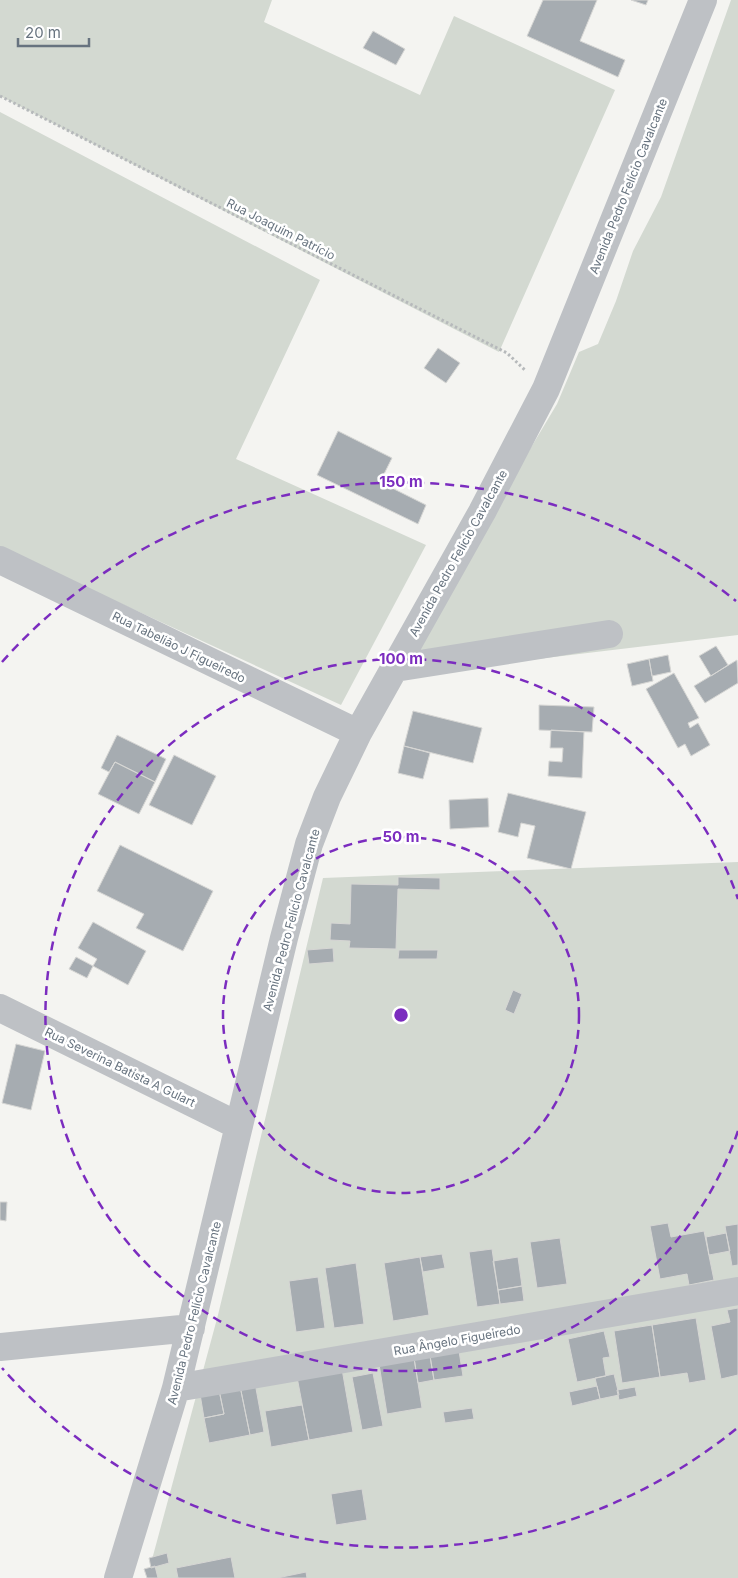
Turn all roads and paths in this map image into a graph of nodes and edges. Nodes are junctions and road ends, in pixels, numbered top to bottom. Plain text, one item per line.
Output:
1 (700, 1) edge
2 (0, 96) edge
3 (546, 389) junction
4 (0, 560) edge
5 (609, 634) dead end
6 (395, 668) junction
7 (358, 733) junction
8 (0, 1008) edge
9 (239, 1126) junction
10 (738, 1291) edge
11 (191, 1328) junction
12 (0, 1347) edge
13 (176, 1388) junction
14 (118, 1578) edge

1 - 3 street, Avenida Pedro Felício Cavalcante
2 - 3 path, Rua Joaquim Patrício
3 - 6 street, Avenida Pedro Felício Cavalcante
4 - 7 street, Rua Tabelião J Figueiredo
5 - 6 street
6 - 7 street, Avenida Pedro Felício Cavalcante
7 - 9 street, Avenida Pedro Felício Cavalcante
8 - 9 street, Rua Severina Batista A Gulart
9 - 11 street, Avenida Pedro Felício Cavalcante
10 - 13 street, Rua Ângelo Figueiredo
11 - 12 street
11 - 13 street, Avenida Pedro Felício Cavalcante
13 - 14 street, Avenida Pedro Felício Cavalcante

